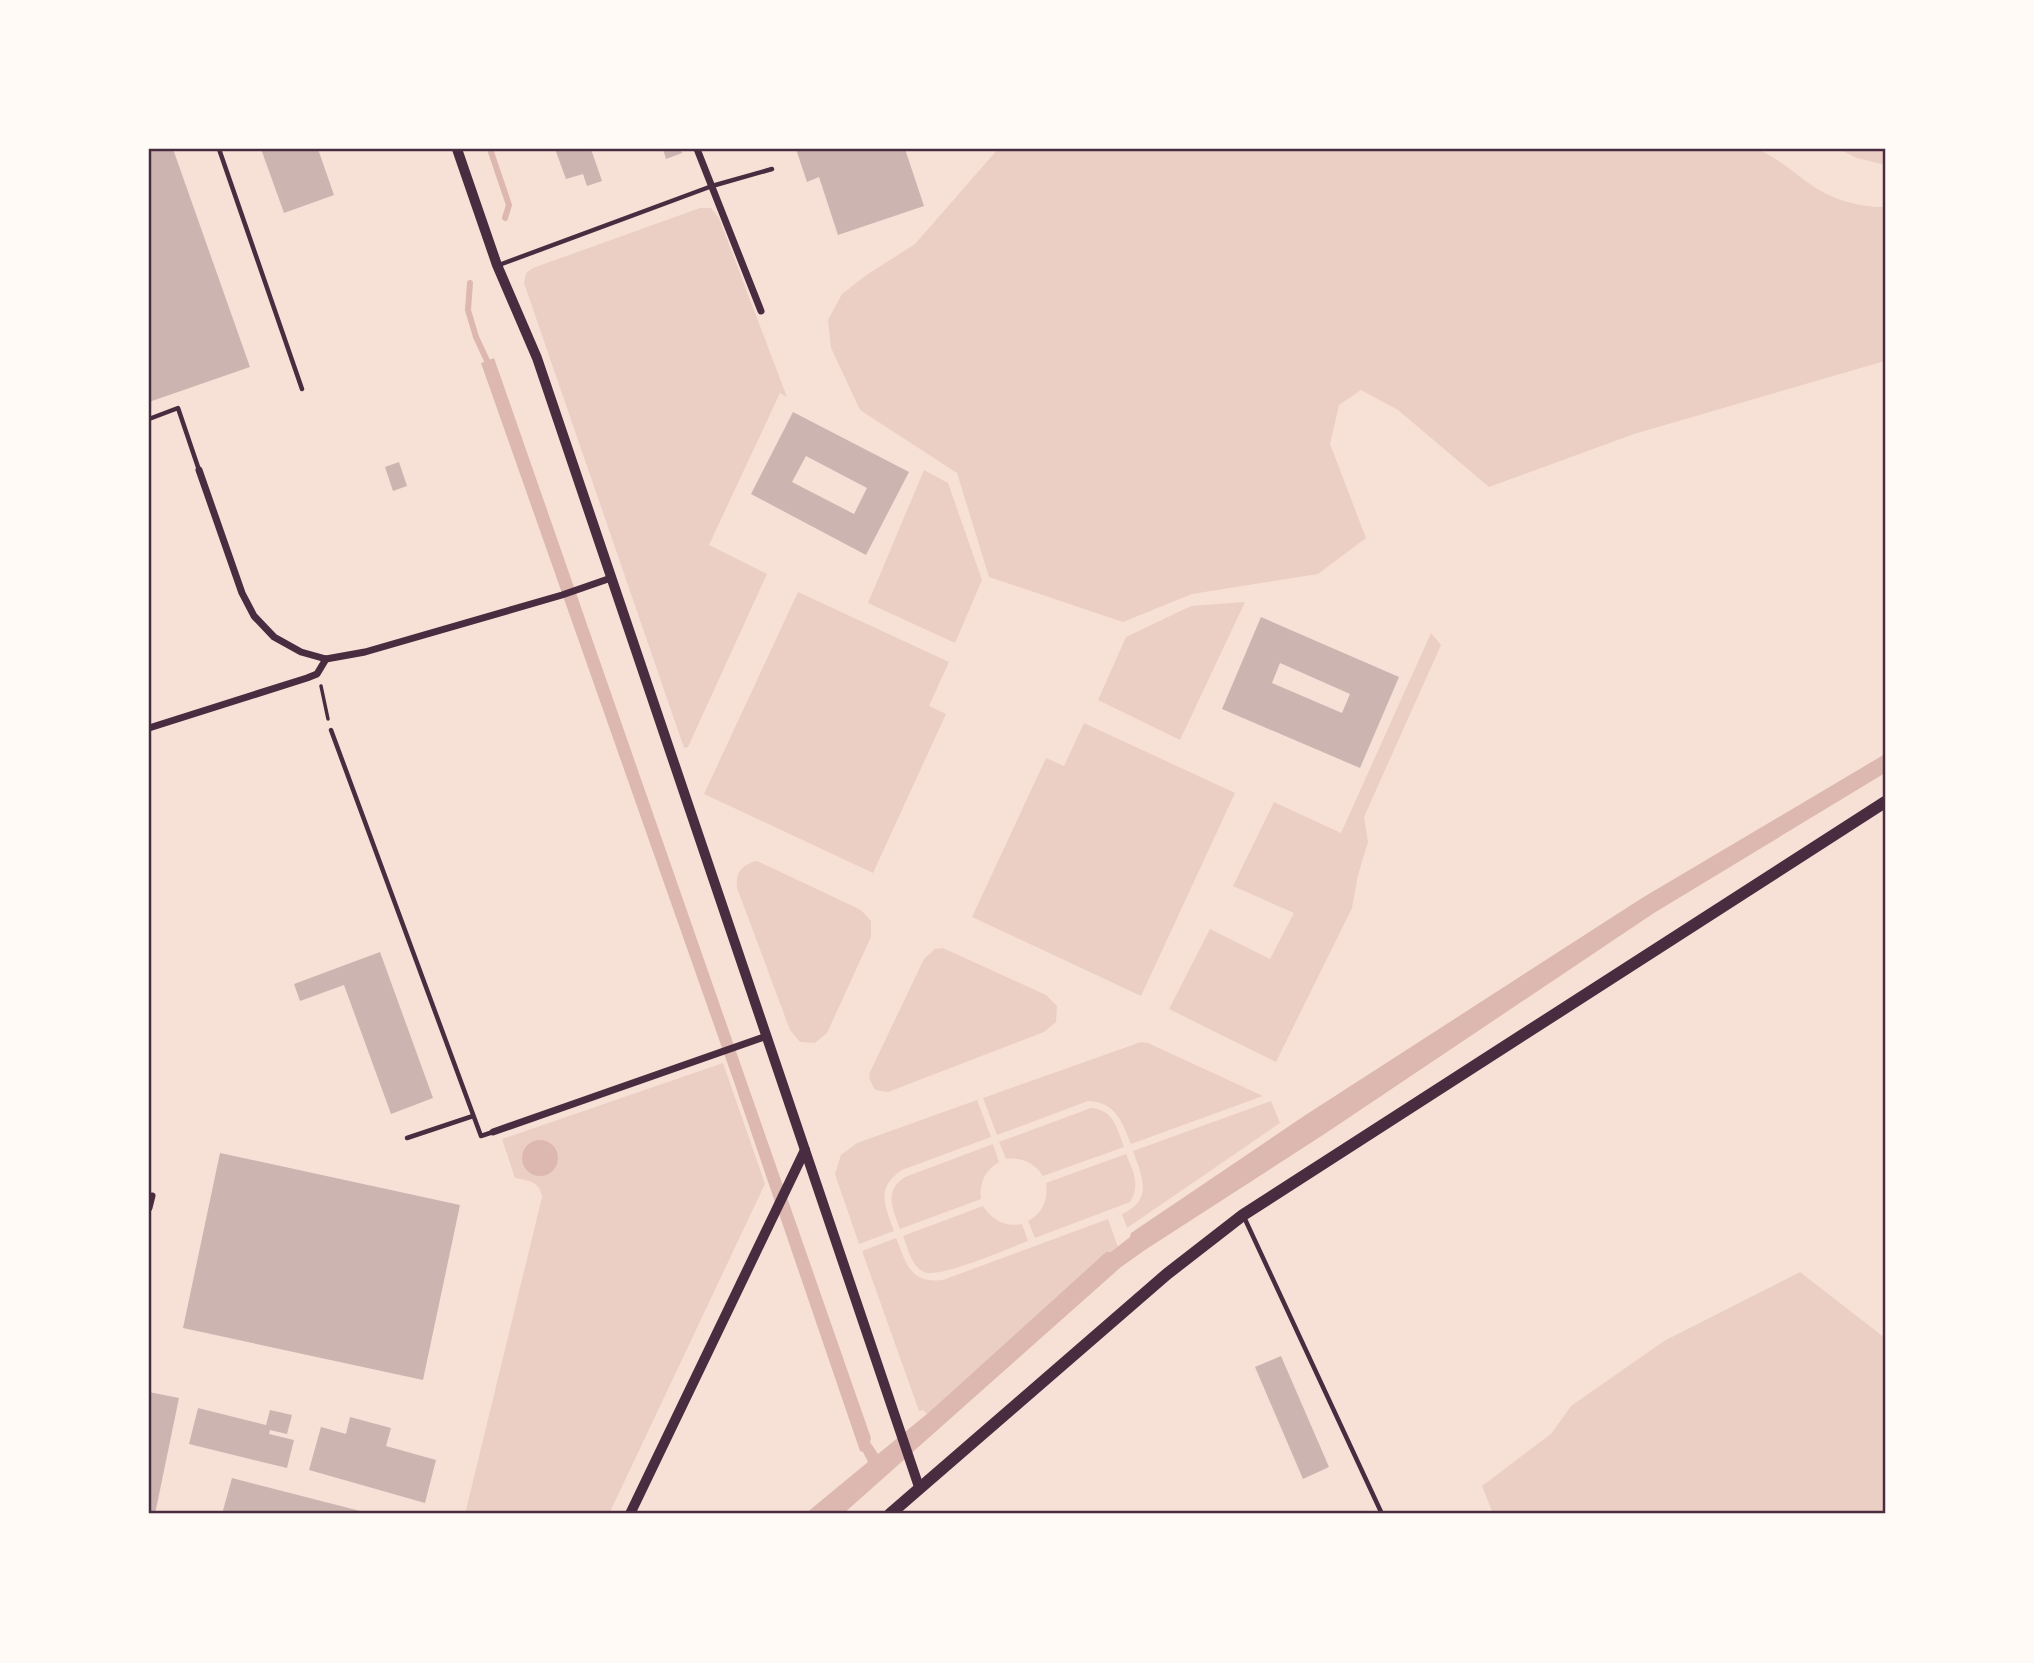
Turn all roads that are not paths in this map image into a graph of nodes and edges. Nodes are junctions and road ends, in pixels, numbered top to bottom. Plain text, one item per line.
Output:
1 (219, 149) edge
2 (457, 149) edge
3 (697, 149) edge
4 (772, 169) dead end
5 (712, 186) junction
6 (497, 265) junction
7 (761, 311) dead end
8 (302, 389) dead end
9 (149, 419) edge
10 (199, 470) joint
11 (611, 578) junction
12 (326, 659) junction
13 (149, 728) edge
14 (331, 730) road end
15 (1885, 802) edge
16 (767, 1036) junction
17 (473, 1116) junction
18 (493, 1132) joint
19 (407, 1138) dead end
20 (805, 1150) junction
21 (152, 1196) dead end
22 (149, 1208) edge
23 (1243, 1215) junction
24 (919, 1487) junction
25 (630, 1514) edge
26 (890, 1514) edge
27 (1382, 1514) edge

1 - 8 lane
2 - 6 street
3 - 5 street
4 - 5 lane
5 - 6 lane
5 - 7 street
6 - 11 street
9 - 10 lane
10 - 12 street
11 - 12 street
11 - 16 street
12 - 13 street
14 - 17 lane
15 - 23 main road
16 - 18 street
16 - 20 street
17 - 18 lane
17 - 19 lane
20 - 24 street
20 - 25 street
21 - 22 street
23 - 24 main road
23 - 27 lane
24 - 26 main road

